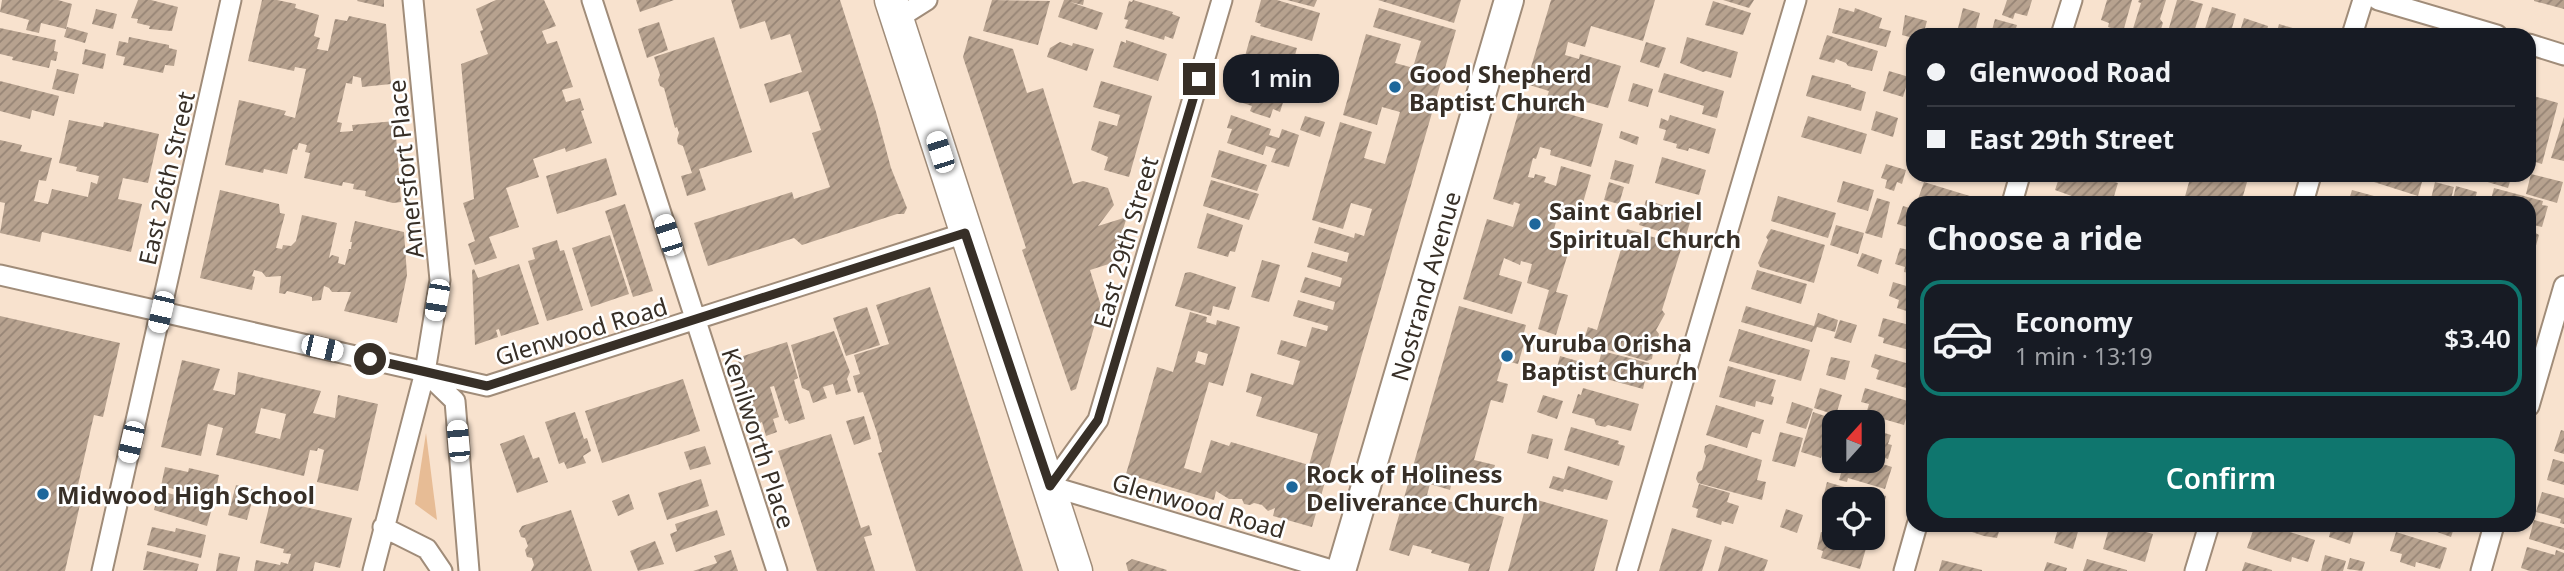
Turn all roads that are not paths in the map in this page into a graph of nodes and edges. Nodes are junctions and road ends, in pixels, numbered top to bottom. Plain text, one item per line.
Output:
1 (232, 0) edge
2 (413, 0) edge
3 (592, 0) edge
4 (927, 0) edge
5 (1222, 0) edge
6 (1509, 0) edge
7 (1796, 0) edge
8 (2072, 0) edge
9 (2363, 0) edge
10 (2378, 0) edge
11 (894, 9) edge
12 (2063, 28) edge
13 (2354, 28) edge
14 (2473, 28) edge
15 (2536, 46) edge
16 (2564, 55) edge
17 (965, 233) junction
18 (0, 275) edge
19 (2564, 286) edge
20 (161, 312) junction
21 (696, 321) junction
22 (425, 372) junction
23 (2536, 383) edge
24 (1050, 486) junction
25 (383, 527) junction
26 (1915, 532) edge
27 (2207, 532) edge
28 (2492, 532) edge
29 (102, 571) edge
30 (373, 571) edge
31 (442, 571) edge
32 (469, 571) edge
33 (777, 571) edge
34 (1076, 571) edge
35 (1335, 571) edge
36 (1341, 571) edge
37 (1628, 571) edge
38 (1904, 571) edge
39 (2195, 571) edge
40 (2481, 571) edge

1 - 20 street, East 26th Street
2 - 22 street, Amersfort Place
3 - 21 street, Kenilworth Place
4 - 11 street
5 - 24 street, East 29th Street
6 - 36 main road, Nostrand Avenue
7 - 37 street
8 - 12 street
9 - 13 street
10 - 14 street
11 - 17 main road
15 - 16 street
17 - 21 street, Glenwood Road
17 - 24 main road
18 - 20 street, Glenwood Road
19 - 23 street
20 - 22 street, Glenwood Road
20 - 29 street, East 26th Street
21 - 22 street, Glenwood Road
21 - 33 street, Kenilworth Place
22 - 25 street, Amersfort Place
22 - 32 street
24 - 34 main road
24 - 35 street, Glenwood Road
25 - 30 street, Amersfort Place
25 - 31 street
26 - 38 street
27 - 39 street
28 - 40 street

